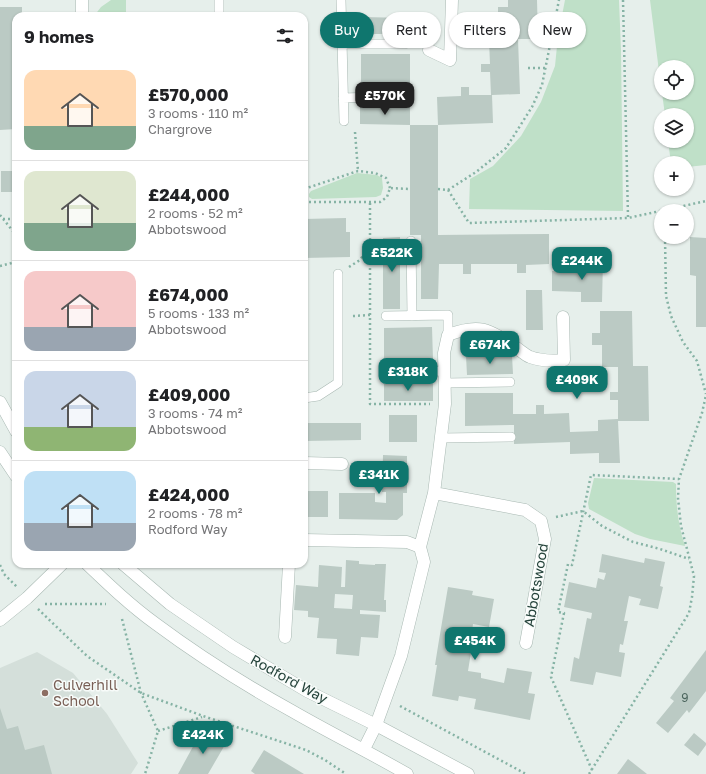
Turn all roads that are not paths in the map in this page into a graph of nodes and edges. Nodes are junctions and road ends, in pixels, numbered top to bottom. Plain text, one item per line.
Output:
1 (82, 0) edge
2 (219, 0) edge
3 (341, 0) edge
4 (452, 0) edge
5 (82, 12) edge
6 (219, 12) edge
7 (341, 12) edge
8 (342, 48) edge
9 (429, 50) dead end
10 (406, 96) dead end
11 (343, 98) junction
12 (344, 121) road end
13 (411, 241) dead end
14 (338, 274) road end
15 (386, 316) road end
16 (412, 316) junction
17 (563, 317) dead end
18 (448, 335) junction
19 (387, 373) dead end
20 (444, 377) junction
21 (510, 382) dead end
22 (308, 397) edge
23 (0, 402) edge
24 (12, 424) edge
25 (511, 437) dead end
26 (441, 438) junction
27 (0, 452) edge
28 (308, 463) edge
29 (342, 464) dead end
30 (12, 470) edge
31 (434, 493) junction
32 (308, 540) edge
33 (420, 547) junction
34 (59, 568) edge
35 (91, 568) edge
36 (128, 568) edge
37 (289, 568) edge
38 (0, 620) edge
39 (285, 637) dead end
40 (526, 643) dead end
41 (376, 725) junction
42 (364, 749) junction
43 (407, 774) edge
44 (468, 774) edge

1 - 5 street
2 - 6 lane
3 - 7 lane
4 - 9 street
8 - 11 lane
10 - 11 lane
11 - 12 lane
13 - 16 lane
14 - 22 lane
15 - 16 lane
16 - 18 lane
17 - 18 street
18 - 20 street
19 - 20 lane
20 - 21 lane
20 - 26 street
23 - 24 street
25 - 26 lane
26 - 31 street
27 - 30 street
28 - 29 street
31 - 33 street
31 - 40 street, Abbotswood
32 - 33 street
33 - 41 street
34 - 38 street
35 - 42 street, Rodford Way
36 - 41 street, Rodford Way
37 - 39 street
41 - 42 street
41 - 44 street, Rodford Way
42 - 43 street, Rodford Way

